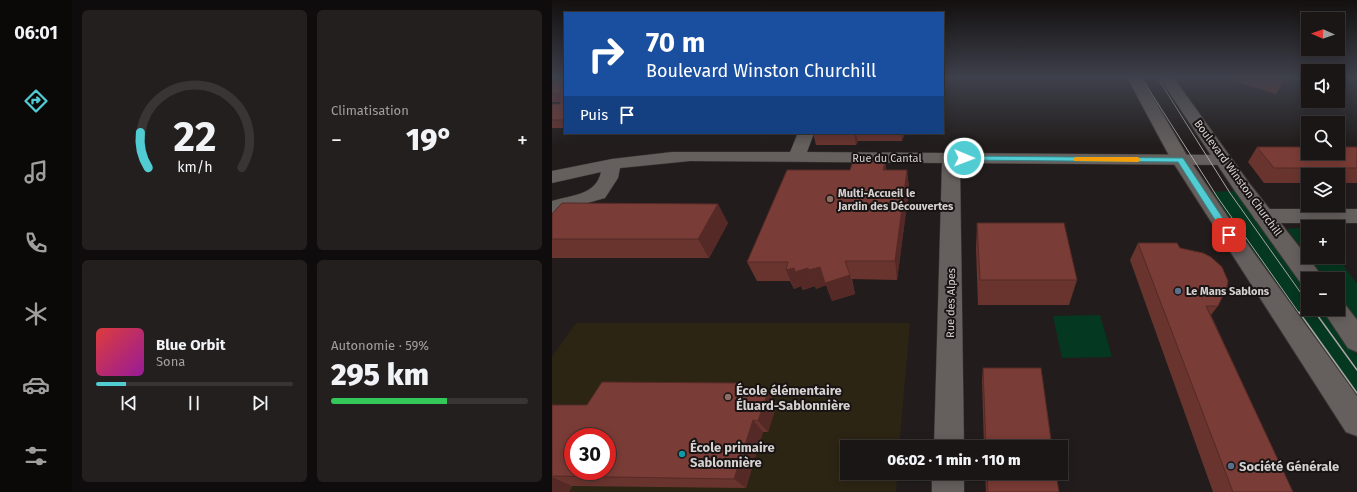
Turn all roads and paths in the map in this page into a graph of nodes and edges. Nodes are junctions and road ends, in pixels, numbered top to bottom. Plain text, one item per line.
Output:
1 (1147, 100) edge
2 (1182, 100) edge
3 (806, 134) edge
4 (796, 157) junction
5 (951, 158) junction
6 (1180, 159) junction
7 (1223, 160) junction
8 (612, 164) junction
9 (552, 177) edge
10 (552, 207) edge
11 (1264, 216) junction
12 (1357, 216) edge
13 (1306, 272) edge
14 (1339, 316) edge
15 (1357, 340) edge
16 (1357, 421) edge
17 (949, 440) edge
18 (948, 480) edge
19 (948, 492) edge

1 - 6 street
2 - 7 street, Boulevard Winston Churchill
3 - 4 street
4 - 5 street, Rue du Cantal
4 - 8 street, Rue du Cantal
5 - 6 street, Rue du Cantal
5 - 17 street, Rue des Alpes
6 - 7 street, Rue du Cantal
6 - 16 street
7 - 11 street, Boulevard Winston Churchill
8 - 9 street, Rue du Cantal
8 - 10 street
11 - 12 street
11 - 13 street, Boulevard Winston Churchill
14 - 15 street
18 - 19 street

